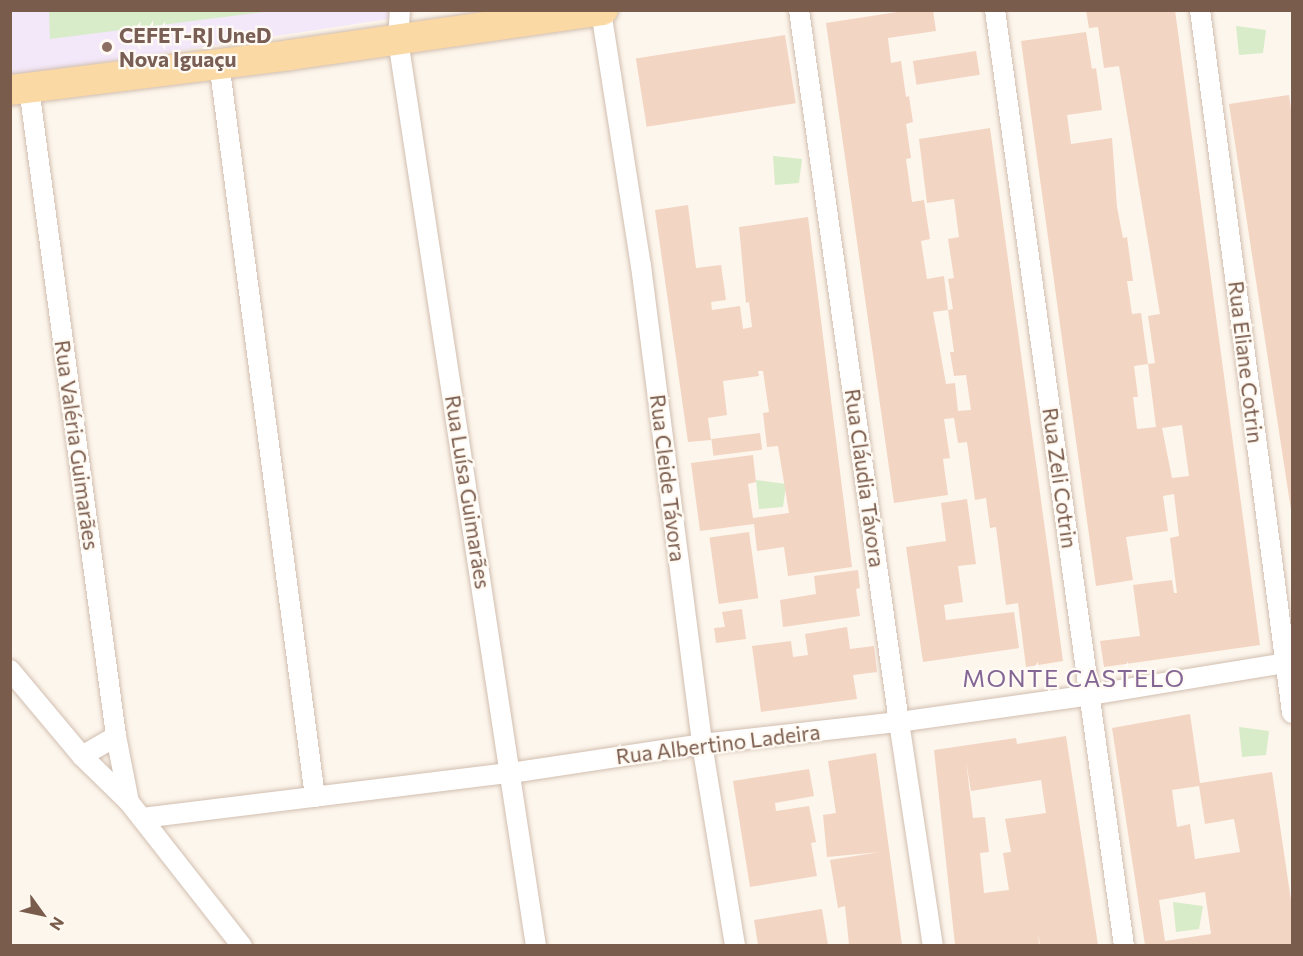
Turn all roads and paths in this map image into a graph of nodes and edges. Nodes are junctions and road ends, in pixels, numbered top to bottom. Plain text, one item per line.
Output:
1 (799, 10) edge
2 (995, 10) edge
3 (1200, 10) edge
4 (602, 11) edge
5 (399, 25) edge
6 (219, 62) junction
7 (20, 89) edge
8 (1289, 663) edge
9 (10, 670) edge
10 (1090, 695) junction
11 (1293, 713) edge
12 (899, 722) junction
13 (116, 736) junction
14 (702, 744) junction
15 (82, 756) junction
16 (511, 773) junction
17 (315, 797) junction
18 (129, 802) junction
19 (142, 818) junction
20 (242, 945) edge
21 (537, 945) edge
22 (735, 945) edge
23 (933, 945) edge
24 (1124, 945) edge

1 - 12 street, Rua Cláudia Távora
2 - 10 street, Rua Zeli Cotrin
3 - 8 street, Rua Eliane Cotrin
4 - 5 main road
4 - 14 street, Rua Cleide Távora
5 - 6 main road
5 - 16 street, Rua Luísa Guimarães
6 - 7 main road
6 - 17 street
7 - 13 street, Rua Valéria Guimarães
8 - 10 street, Rua Albertino Ladeira
8 - 11 street, Rua Eliane Cotrin
9 - 15 street
10 - 12 street, Rua Albertino Ladeira
10 - 24 street, Rua Zeli Cotrin
12 - 14 street, Rua Albertino Ladeira
12 - 23 street, Rua Cláudia Távora
13 - 15 street
13 - 18 street, Rua Valéria Guimarães
14 - 16 street, Rua Albertino Ladeira
14 - 22 street, Rua Cleide Távora
15 - 18 street
16 - 17 street, Rua Albertino Ladeira
16 - 21 street, Rua Luísa Guimarães
17 - 19 street, Rua Albertino Ladeira
18 - 19 street
19 - 20 street

